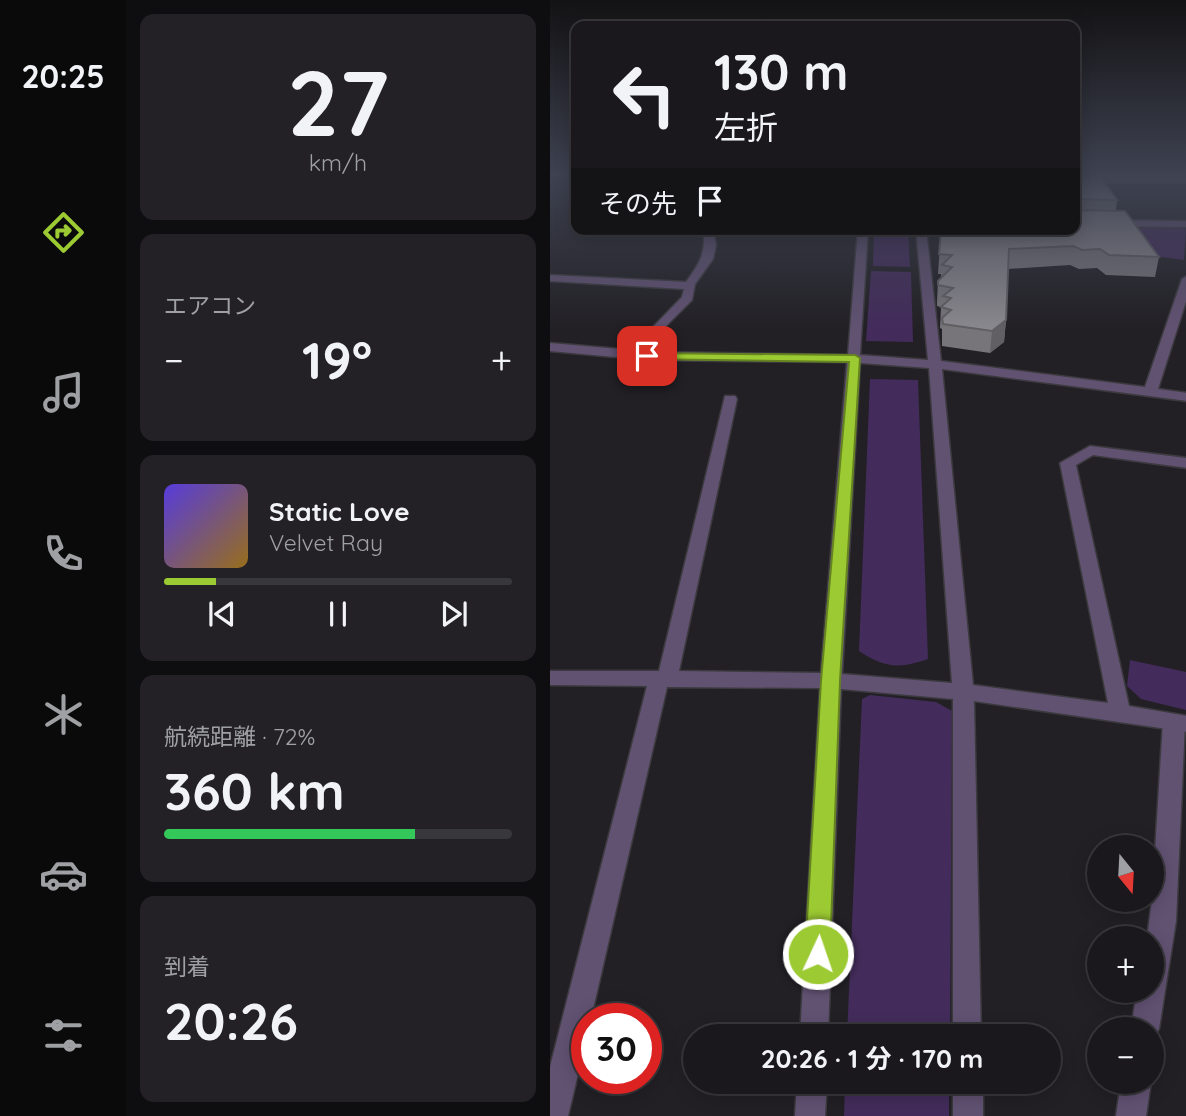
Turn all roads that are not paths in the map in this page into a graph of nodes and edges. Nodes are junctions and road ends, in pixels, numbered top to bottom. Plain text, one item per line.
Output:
1 (709, 235) edge
2 (863, 235) edge
3 (922, 235) edge
4 (550, 278) edge
5 (1186, 279) edge
6 (690, 286) junction
7 (550, 347) edge
8 (647, 356) junction
9 (855, 358) junction
10 (935, 363) junction
11 (1150, 391) junction
12 (1186, 397) edge
13 (730, 399) dead end
14 (1186, 463) edge
15 (550, 678) edge
16 (663, 679) junction
17 (831, 681) junction
18 (963, 691) junction
19 (1120, 712) junction
20 (1180, 723) edge
21 (1162, 926) edge
22 (815, 1024) edge
23 (967, 1024) edge
24 (811, 1094) edge
25 (968, 1094) edge
26 (1134, 1094) edge
27 (1131, 1115) edge
28 (552, 1116) edge
29 (810, 1116) edge
30 (968, 1116) edge

1 - 6 street
2 - 9 street
3 - 10 street
4 - 6 street
5 - 11 street
6 - 8 street
7 - 8 street
8 - 9 street
9 - 10 street
9 - 17 street
10 - 11 street
10 - 18 street
11 - 12 street
13 - 16 street
14 - 19 street
15 - 16 street
16 - 17 street
16 - 28 street
17 - 18 street
17 - 22 street
18 - 19 street
18 - 23 street
19 - 20 street
20 - 21 street
24 - 29 street
25 - 30 street
26 - 27 street

